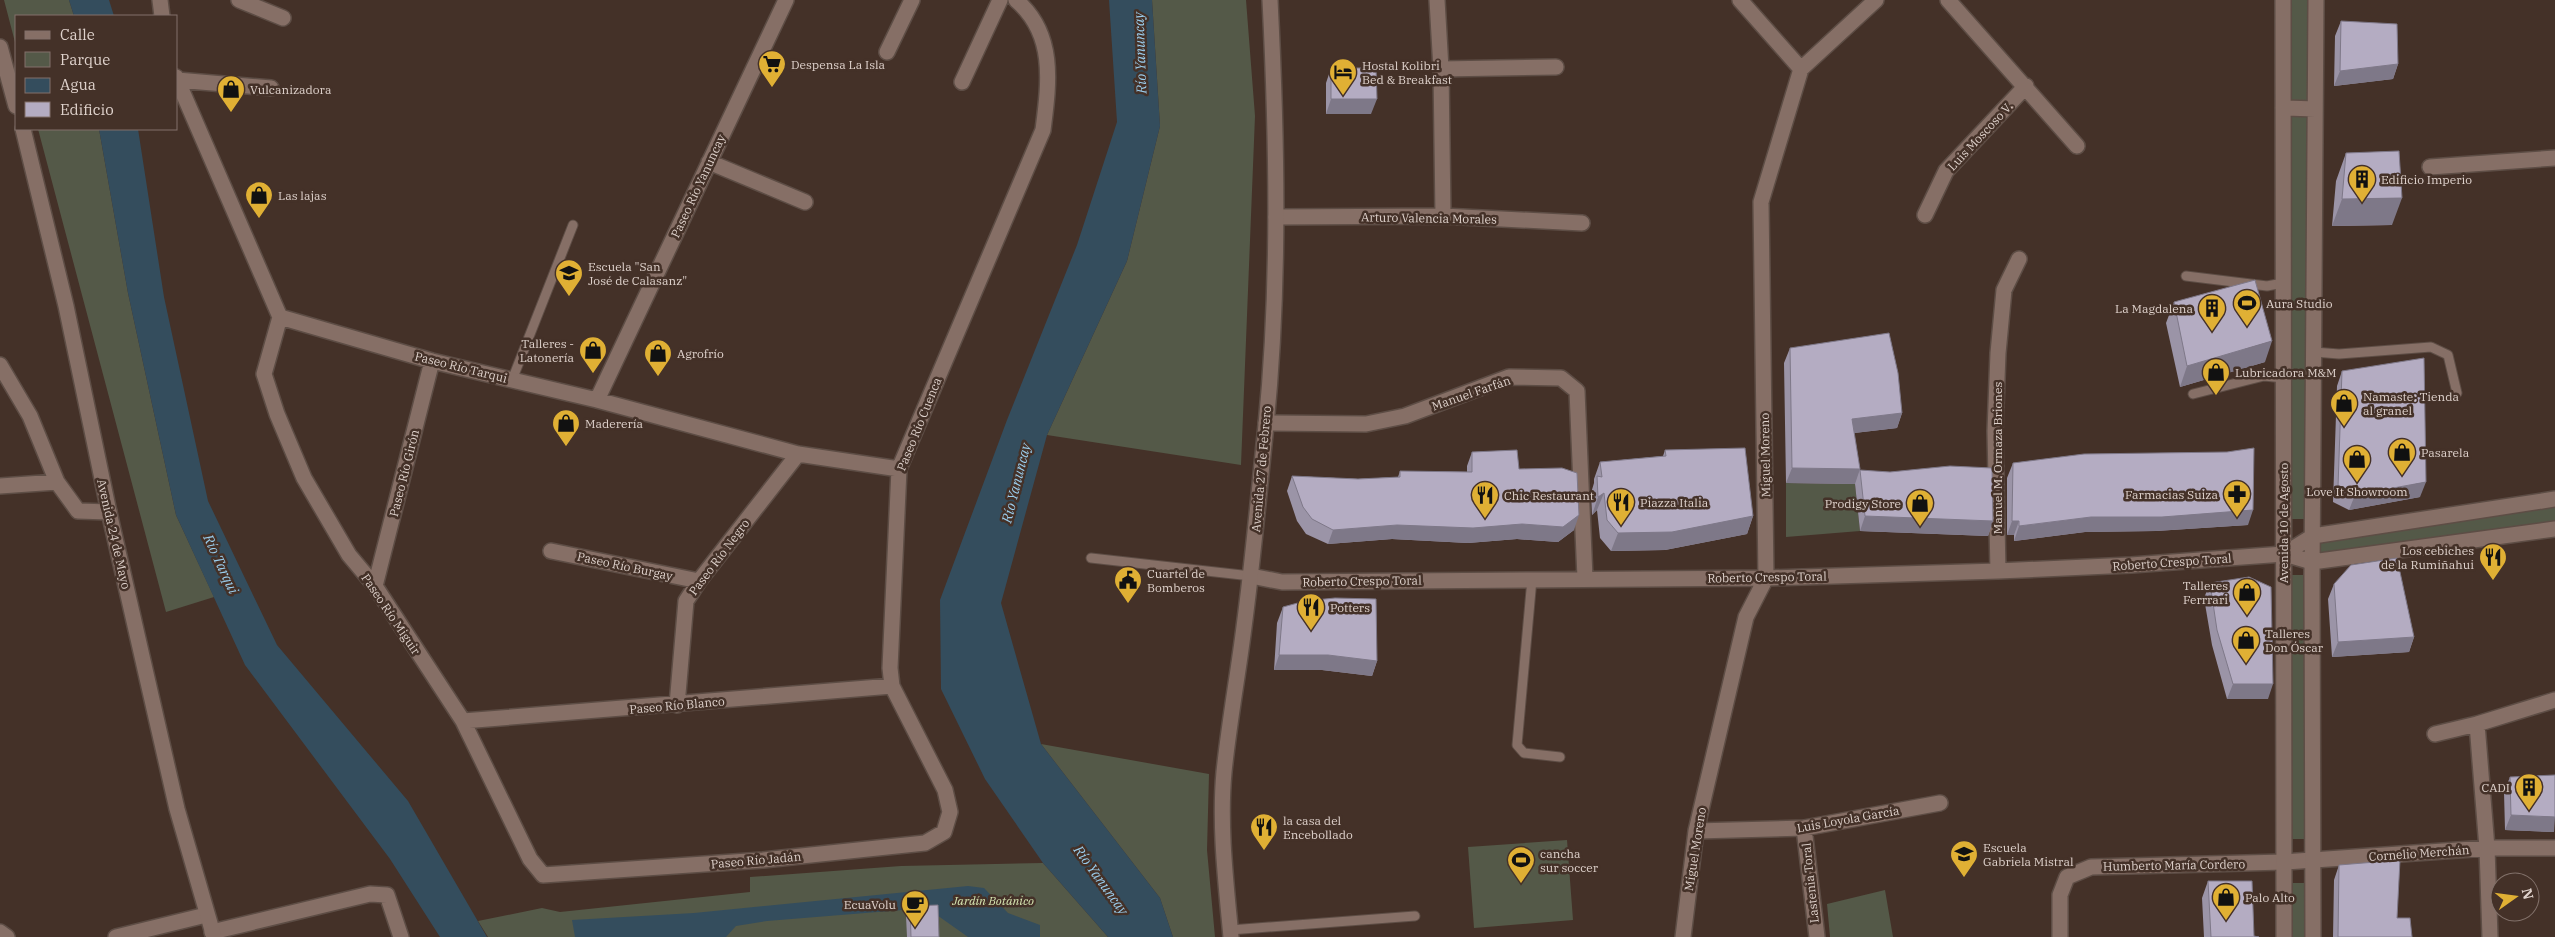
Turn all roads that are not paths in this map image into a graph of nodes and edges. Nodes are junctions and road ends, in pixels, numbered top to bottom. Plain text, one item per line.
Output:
1 (160, 0) edge
2 (239, 0) edge
3 (786, 0) edge
4 (912, 0) edge
5 (1000, 0) edge
6 (1016, 0) edge
7 (1270, 0) edge
8 (1437, 0) edge
9 (1740, 0) edge
10 (1876, 0) edge
11 (1948, 0) edge
12 (2284, 0) edge
13 (2316, 0) edge
14 (162, 15) edge
15 (283, 18) dead end
16 (0, 47) edge
17 (887, 52) dead end
18 (1556, 67) dead end
19 (1441, 69) junction
20 (1801, 69) junction
21 (178, 78) edge
22 (178, 80) edge
23 (962, 82) dead end
24 (2026, 86) junction
25 (271, 88) dead end
26 (15, 102) edge
27 (2283, 108) junction
28 (2315, 109) junction
29 (23, 130) edge
30 (2077, 146) dead end
31 (2555, 158) edge
32 (709, 162) junction
33 (2430, 167) dead end
34 (805, 202) dead end
35 (1925, 215) dead end
36 (1443, 216) junction
37 (1276, 217) junction
38 (1582, 223) dead end
39 (573, 224) dead end
40 (2019, 259) dead end
41 (2186, 276) dead end
42 (2284, 283) junction
43 (280, 316) junction
44 (2314, 352) junction
45 (432, 361) junction
46 (0, 365) edge
47 (2284, 378) junction
48 (512, 380) junction
49 (2458, 392) dead end
50 (2193, 394) dead end
51 (596, 400) junction
52 (1266, 423) junction
53 (798, 454) junction
54 (898, 469) junction
55 (57, 482) junction
56 (0, 486) edge
57 (2555, 499) edge
58 (109, 512) junction
59 (2555, 529) edge
60 (2313, 536) junction
61 (551, 551) dead end
62 (2284, 554) junction
63 (1091, 558) dead end
64 (2312, 562) junction
65 (1998, 571) junction
66 (1251, 576) junction
67 (1585, 578) junction
68 (1766, 578) junction
69 (1532, 579) junction
70 (699, 581) junction
71 (375, 586) junction
72 (892, 686) junction
73 (2555, 700) edge
74 (677, 705) junction
75 (463, 722) junction
76 (2477, 724) junction
77 (2435, 734) dead end
78 (1560, 756) dead end
79 (1940, 803) dead end
80 (950, 812) joint
81 (1804, 828) junction
82 (1696, 831) junction
83 (2487, 848) junction
84 (2555, 848) edge
85 (2313, 861) junction
86 (2284, 862) junction
87 (544, 875) joint
88 (206, 915) junction
89 (1415, 916) dead end
90 (0, 932) edge
91 (1231, 933) edge
92 (213, 934) edge
93 (7, 937) edge
94 (116, 937) edge
95 (401, 937) edge
96 (1683, 937) edge
97 (1816, 937) edge
98 (2060, 937) edge
99 (2284, 937) edge
100 (2313, 937) edge
101 (2490, 937) edge

1 - 14 street
2 - 15 street
3 - 32 street, Paseo Río Yanuncay
4 - 17 street
5 - 23 street
6 - 54 street, Paseo Río Cuenca
7 - 37 street, Avenida 27 de Febrero
8 - 19 street
9 - 20 street
10 - 20 street
11 - 24 street
12 - 27 street, Avenida 10 de Agosto
13 - 28 street
16 - 26 street
18 - 19 street
19 - 36 street
20 - 68 street, Miguel Moreno
21 - 25 street
22 - 43 street
24 - 30 street
24 - 35 street, Luis Moscoso V.
27 - 28 street
27 - 42 street, Avenida 10 de Agosto
28 - 44 street
29 - 58 street, Avenida 24 de Mayo
31 - 33 street
32 - 34 street
32 - 51 street, Paseo Río Yanuncay
36 - 37 street, Arturo Valencia Morales
36 - 38 street, Arturo Valencia Morales
37 - 52 street, Avenida 27 de Febrero
39 - 48 lane
40 - 65 street, Manuel M. Ormaza Briones
41 - 42 lane
42 - 47 street, Avenida 10 de Agosto
43 - 45 street, Paseo Río Tarqui
43 - 71 street, Paseo Río Miguir
44 - 49 lane
44 - 60 street
45 - 48 street, Paseo Río Tarqui
45 - 71 street, Paseo Río Girón
46 - 55 street
47 - 50 lane
47 - 62 street, Avenida 10 de Agosto
48 - 51 street, Paseo Río Tarqui
51 - 53 street, Paseo Río Tarqui
52 - 66 street, Avenida 27 de Febrero
52 - 67 street, Manuel Farfán
53 - 54 street, Paseo Río Tarqui
53 - 70 street, Paseo Río Negro
54 - 72 street, Paseo Río Cuenca
55 - 56 street
55 - 58 street
57 - 60 street, Roberto Crespo Toral
58 - 88 street, Avenida 24 de Mayo
59 - 64 street, Roberto Crespo Toral
60 - 62 street, Roberto Crespo Toral
60 - 64 street
61 - 70 street, Paseo Río Burgay
62 - 64 street, Roberto Crespo Toral
62 - 65 street, Roberto Crespo Toral
62 - 86 street, Avenida 10 de Agosto
63 - 66 lane
64 - 85 street
65 - 68 street, Roberto Crespo Toral
66 - 69 street, Roberto Crespo Toral
66 - 91 street, Avenida 27 de Febrero
67 - 68 street, Roberto Crespo Toral
67 - 69 street, Roberto Crespo Toral
68 - 82 street, Miguel Moreno
69 - 78 lane
70 - 74 street, Paseo Río Negro
71 - 75 street, Paseo Río Miguir
72 - 74 street, Paseo Río Blanco
72 - 80 street, Paseo Río Cuenca
73 - 76 street
74 - 75 street, Paseo Río Blanco
75 - 87 street, Paseo Río Miguir
76 - 77 street
76 - 83 street
79 - 81 street, Luis Loyola García
80 - 87 street, Paseo Río Jadán
81 - 82 street, Luis Loyola García
81 - 97 street, Lastenia Toral
82 - 96 street, Miguel Moreno
83 - 84 street, Cornelio Merchán
83 - 85 street, Cornelio Merchán
83 - 101 street
85 - 86 street, Cornelio Merchán
85 - 100 street
86 - 98 street, Humberto María Cordero
86 - 99 street, Avenida 10 de Agosto
88 - 92 street, Avenida 24 de Mayo
88 - 94 street
89 - 91 lane
90 - 93 street
92 - 95 street

